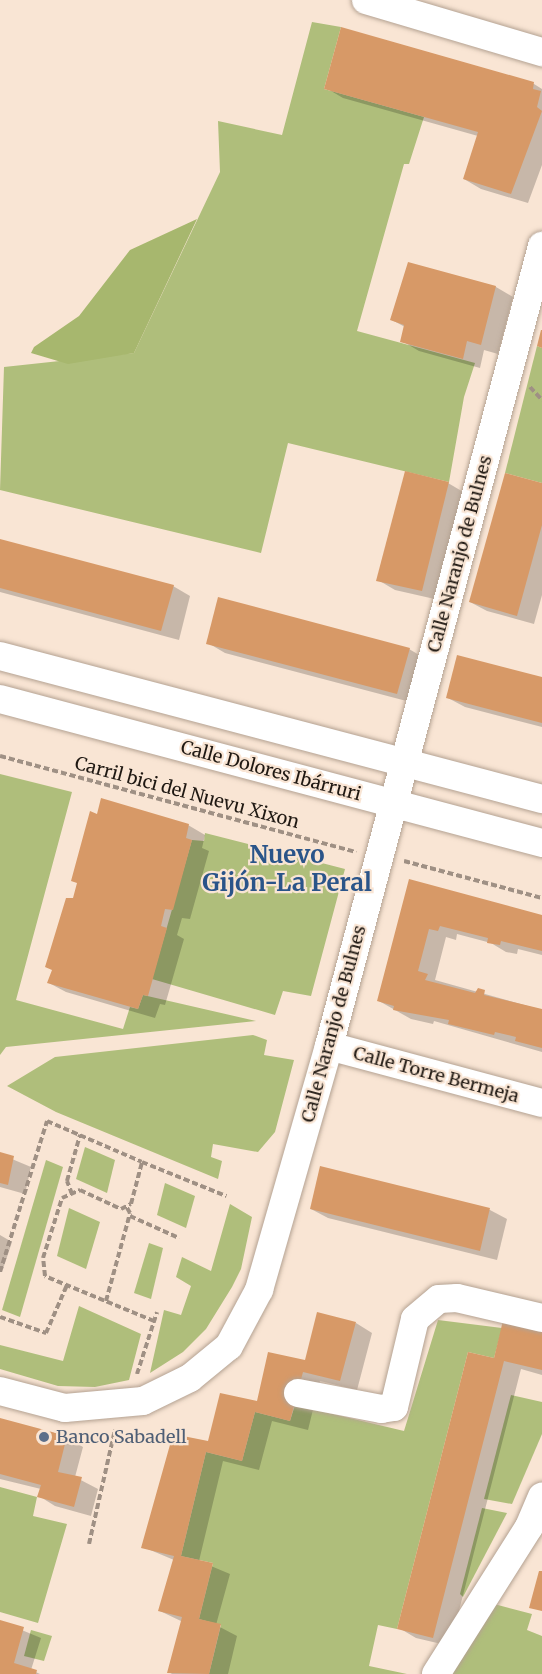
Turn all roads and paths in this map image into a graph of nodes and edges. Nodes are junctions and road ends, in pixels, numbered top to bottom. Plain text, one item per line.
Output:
1 (366, 0) edge
2 (542, 52) edge
3 (542, 246) edge
4 (525, 384) dead end
5 (542, 400) edge
6 (0, 656) edge
7 (0, 699) edge
8 (0, 756) edge
9 (404, 763) junction
10 (542, 799) edge
11 (394, 804) junction
12 (542, 843) edge
13 (379, 856) junction
14 (542, 898) edge
15 (329, 1047) junction
16 (542, 1103) edge
17 (80, 1135) junction
18 (142, 1162) junction
19 (72, 1194) junction
20 (226, 1196) dead end
21 (126, 1206) junction
22 (130, 1216) junction
23 (179, 1238) dead end
24 (0, 1272) edge
25 (67, 1285) junction
26 (106, 1301) junction
27 (157, 1312) dead end
28 (0, 1317) edge
29 (542, 1318) edge
30 (154, 1321) junction
31 (137, 1374) dead end
32 (0, 1391) edge
33 (298, 1393) dead end
34 (115, 1429) dead end
35 (542, 1497) edge
36 (535, 1529) edge
37 (89, 1544) dead end
38 (436, 1674) edge

1 - 2 street
3 - 9 street, Calle Naranjo de Bulnes
4 - 5 path
6 - 9 street
7 - 11 street, Calle Dolores Ibárruri
8 - 13 path, Carril bici del Nuevu Xixon
9 - 10 street
9 - 11 street, Calle Naranjo de Bulnes
11 - 12 street, Calle Dolores Ibárruri
11 - 13 street, Calle Naranjo de Bulnes
13 - 14 path, Carril bici del Nuevu Xixon
13 - 15 street, Calle Naranjo de Bulnes
15 - 16 street, Calle Torre Bermeja
15 - 32 street, Calle Naranjo de Bulnes
17 - 18 path
17 - 19 path
17 - 24 path
18 - 20 path
18 - 21 path
19 - 21 path
19 - 25 path
21 - 22 path
22 - 23 path
22 - 26 path
25 - 26 path
25 - 28 path
26 - 30 path
27 - 30 path
29 - 33 street
30 - 31 path
34 - 37 path
35 - 36 street
36 - 38 street

